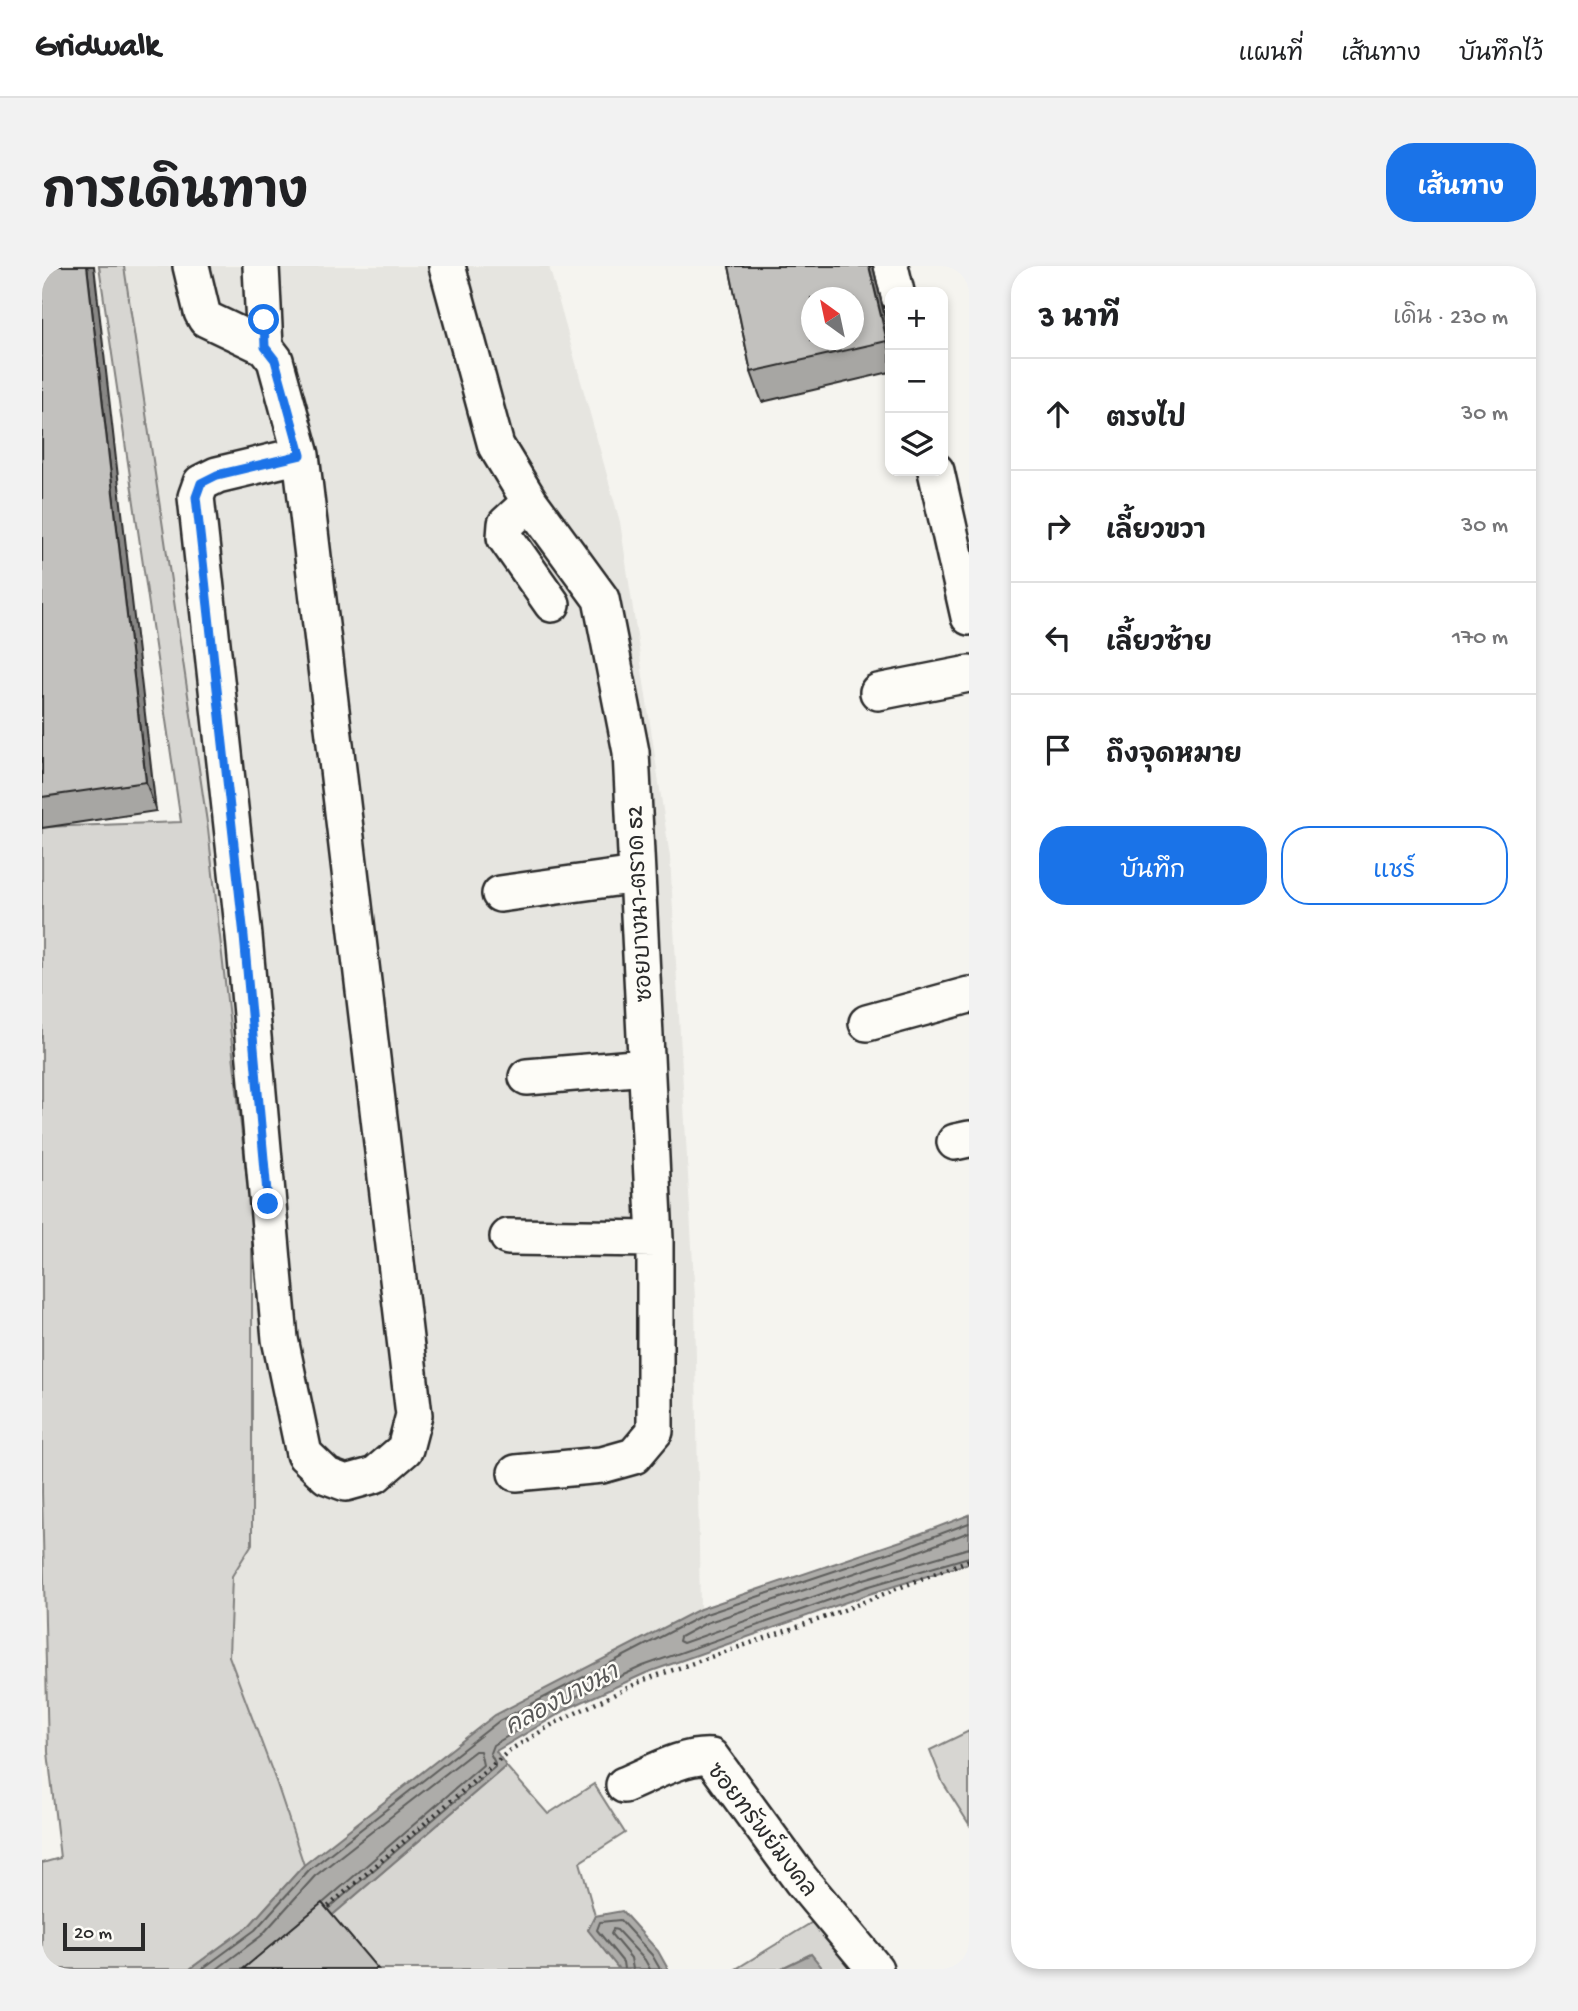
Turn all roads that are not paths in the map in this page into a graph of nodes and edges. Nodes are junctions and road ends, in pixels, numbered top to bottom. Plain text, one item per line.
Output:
1 (191, 266) edge
2 (261, 266) edge
3 (447, 266) edge
4 (890, 266) edge
5 (895, 287) edge
6 (265, 347) junction
7 (301, 455) junction
8 (937, 476) edge
9 (530, 502) junction
10 (552, 604) dead end
11 (969, 617) edge
12 (969, 674) edge
13 (878, 692) dead end
14 (637, 875) junction
15 (500, 894) dead end
16 (969, 995) edge
17 (867, 1023) dead end
18 (646, 1067) junction
19 (527, 1077) dead end
20 (508, 1237) dead end
21 (655, 1238) junction
22 (516, 1474) dead end
23 (624, 1785) dead end
24 (875, 1969) edge

1 - 6 street
2 - 6 street
3 - 9 street, ซอยบางนา-ตราด 52
4 - 5 street
6 - 7 street
7 - 7 street
8 - 11 street
9 - 10 street
9 - 14 street, ซอยบางนา-ตราด 52
12 - 13 street
14 - 15 street
14 - 18 street, ซอยบางนา-ตราด 52
16 - 17 street
18 - 19 street
18 - 21 street, ซอยบางนา-ตราด 52
20 - 21 street
21 - 22 street, ซอยบางนา-ตราด 52
23 - 24 street, ซอยทรัพย์มงคล

